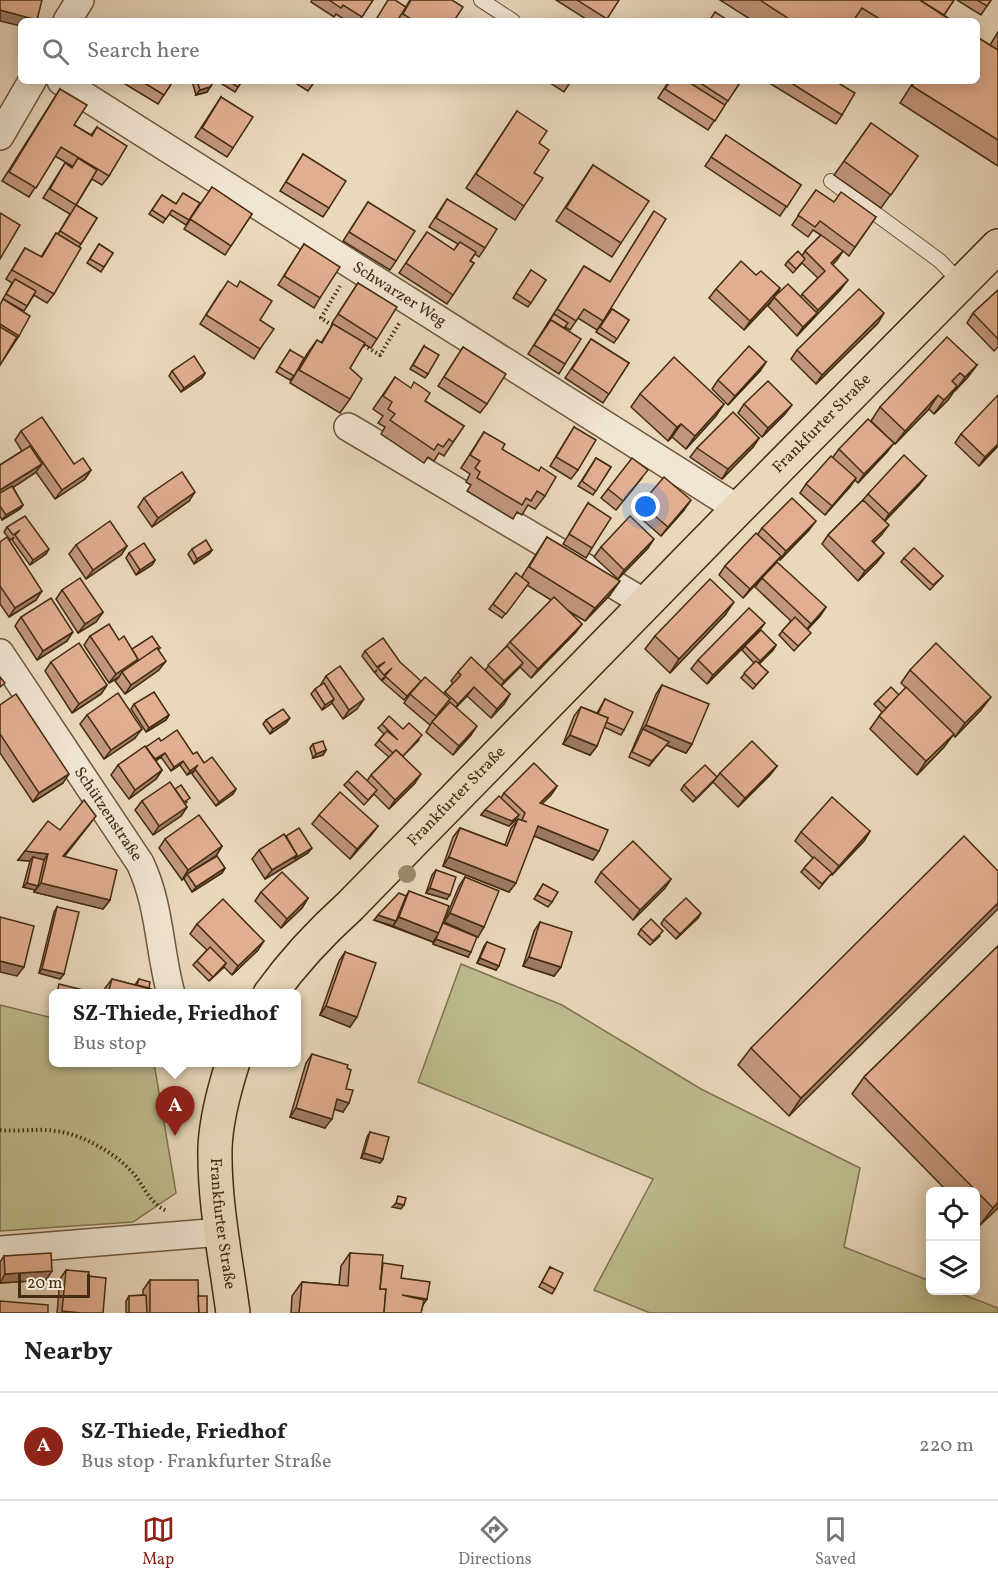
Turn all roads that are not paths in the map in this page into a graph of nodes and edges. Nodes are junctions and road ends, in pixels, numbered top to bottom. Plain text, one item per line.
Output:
1 (80, 0) edge
2 (481, 0) edge
3 (69, 18) edge
4 (508, 18) edge
5 (30, 84) edge
6 (67, 84) edge
7 (0, 136) edge
8 (831, 181) dead end
9 (995, 254) edge
10 (961, 283) junction
11 (348, 427) dead end
12 (738, 508) junction
13 (645, 603) junction
14 (0, 653) edge
15 (170, 989) edge
16 (273, 989) edge
17 (232, 1067) edge
18 (221, 1232) junction
19 (0, 1250) edge
20 (233, 1313) edge

1 - 3 street
2 - 4 lane
5 - 7 street
6 - 12 street, Schwarzer Weg
8 - 10 lane
9 - 10 main road, Frankfurter Straße
10 - 12 main road, Frankfurter Straße
11 - 13 street
12 - 13 main road, Frankfurter Straße
13 - 16 main road, Frankfurter Straße
14 - 15 street, Schützenstraße
17 - 18 main road, Frankfurter Straße
18 - 19 street
18 - 20 main road, Frankfurter Straße

